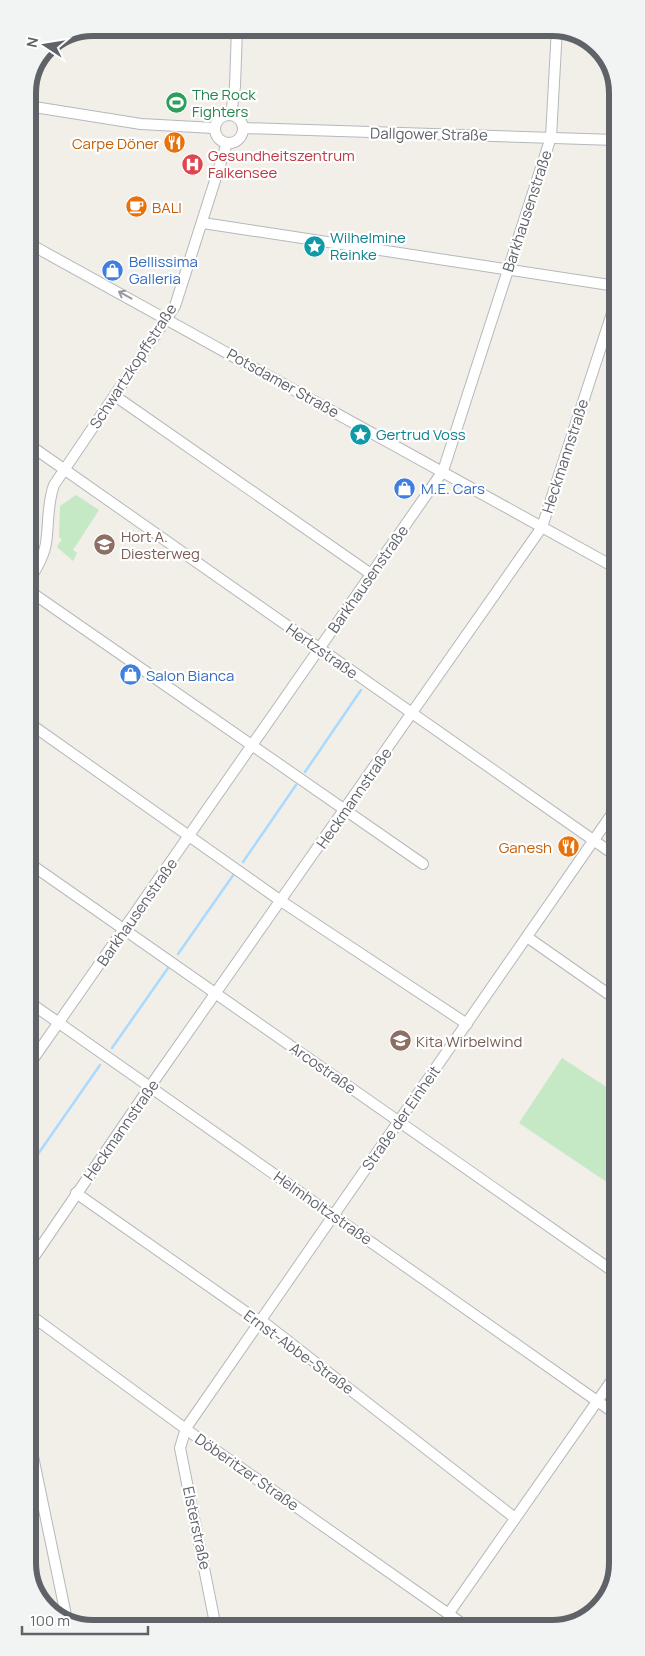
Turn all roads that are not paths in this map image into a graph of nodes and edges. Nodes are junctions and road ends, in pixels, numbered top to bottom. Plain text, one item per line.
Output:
1 (237, 36) edge
2 (557, 36) edge
3 (36, 107) edge
4 (232, 115) junction
5 (214, 128) junction
6 (243, 128) junction
7 (551, 137) junction
8 (609, 140) edge
9 (227, 143) junction
10 (203, 223) junction
11 (36, 247) edge
12 (509, 270) junction
13 (609, 285) edge
14 (168, 319) junction
15 (609, 322) edge
16 (115, 396) junction
17 (36, 450) edge
18 (64, 469) junction
19 (443, 471) junction
20 (542, 527) junction
21 (609, 564) edge
22 (36, 568) edge
23 (371, 574) junction
24 (36, 596) edge
25 (320, 650) junction
26 (413, 714) junction
27 (36, 729) edge
28 (253, 746) junction
29 (344, 811) junction
30 (609, 818) edge
31 (190, 836) junction
32 (594, 840) junction
33 (609, 851) edge
34 (423, 864) dead end
35 (36, 868) edge
36 (281, 901) junction
37 (124, 929) junction
38 (527, 937) junction
39 (216, 994) junction
40 (609, 994) edge
41 (36, 1007) edge
42 (59, 1022) junction
43 (467, 1024) junction
44 (36, 1055) edge
45 (149, 1088) junction
46 (400, 1121) junction
47 (76, 1193) junction
48 (334, 1216) junction
49 (36, 1253) edge
50 (609, 1268) edge
51 (36, 1319) edge
52 (260, 1321) junction
53 (609, 1385) edge
54 (598, 1401) junction
55 (609, 1409) edge
56 (186, 1428) junction
57 (36, 1471) edge
58 (515, 1518) junction
59 (65, 1612) edge
60 (453, 1619) edge
61 (214, 1620) edge

1 - 4 street
2 - 7 street, Barkhausenstraße
3 - 5 street
4 - 5 street
4 - 6 street
5 - 9 street
6 - 7 street, Dallgower Straße
6 - 9 street
7 - 8 street, Dallgower Straße
7 - 12 street, Barkhausenstraße
9 - 10 street, Schwartzkopffstraße
10 - 12 street
10 - 14 street, Schwartzkopffstraße
14 -> 11 street, Potsdamer Straße
12 - 13 street
12 - 19 street, Barkhausenstraße
14 - 16 street, Schwartzkopffstraße
14 - 19 street, Potsdamer Straße
15 - 20 street, Heckmannstraße
16 - 18 street, Schwartzkopffstraße
16 - 23 street
17 - 18 street, Hertzstraße
18 - 22 street
18 - 25 street, Hertzstraße
19 - 20 street, Potsdamer Straße
19 - 23 street, Barkhausenstraße
20 - 21 street, Potsdamer Straße
20 - 26 street, Heckmannstraße
23 - 25 street, Barkhausenstraße
24 - 28 street
25 - 26 street, Hertzstraße
25 - 28 street, Barkhausenstraße
26 - 29 street, Heckmannstraße
26 - 32 street, Hertzstraße
27 - 31 street
28 - 29 street
28 - 31 street, Barkhausenstraße
29 - 34 street
29 - 36 street, Heckmannstraße
30 - 32 street, Straße der Einheit
31 - 36 street
31 - 37 street, Barkhausenstraße
32 - 33 street, Hertzstraße
32 - 38 street, Straße der Einheit
35 - 37 street, Arcostraße
36 - 39 street, Heckmannstraße
36 - 43 street
37 - 39 street, Arcostraße
37 - 42 street, Barkhausenstraße
38 - 40 street
38 - 43 street, Straße der Einheit
39 - 45 street, Heckmannstraße
39 - 46 street, Arcostraße
41 - 42 street, Helmholtzstraße
42 - 44 street, Barkhausenstraße
42 - 45 street, Helmholtzstraße
43 - 46 street, Straße der Einheit
45 - 47 street, Heckmannstraße
45 - 48 street, Helmholtzstraße
46 - 48 street, Straße der Einheit
46 - 50 street, Arcostraße
47 - 49 street, Heckmannstraße
47 - 52 street, Ernst-Abbe-Straße
48 - 52 street, Straße der Einheit
48 - 54 street, Helmholtzstraße
51 - 56 street, Döberitzer Straße
52 - 56 street, Straße der Einheit
52 - 58 street, Ernst-Abbe-Straße
53 - 54 street
54 - 55 street, Helmholtzstraße
54 - 58 street
56 - 60 street, Döberitzer Straße
56 - 61 street, Elsterstraße
57 - 59 street
58 - 60 street

